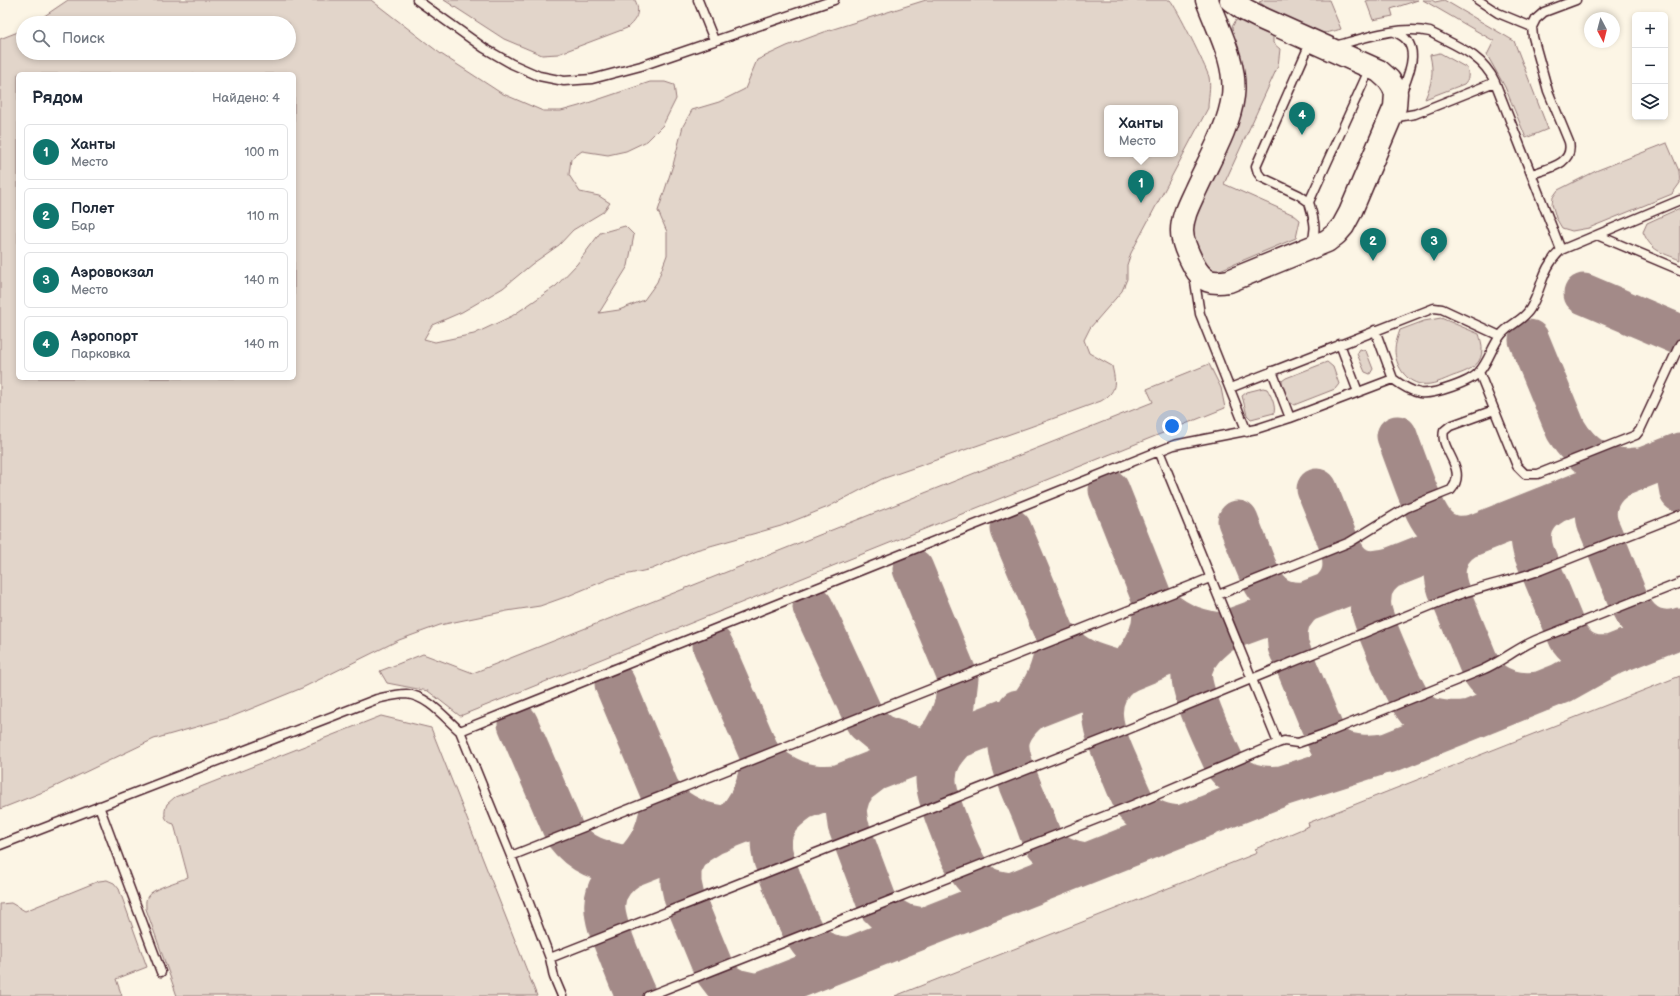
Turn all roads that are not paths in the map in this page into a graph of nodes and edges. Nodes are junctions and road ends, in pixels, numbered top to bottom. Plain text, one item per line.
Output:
1 (417, 0) edge
2 (698, 0) edge
3 (834, 0) edge
4 (1207, 0) edge
5 (1478, 0) edge
6 (1576, 0) edge
7 (1235, 1) edge
8 (1532, 27) junction
9 (1393, 32) junction
10 (714, 40) junction
11 (1320, 44) junction
12 (1370, 66) junction
13 (1495, 82) junction
14 (1393, 113) junction
15 (1532, 174) junction
16 (1680, 200) edge
17 (1309, 202) junction
18 (1597, 235) junction
19 (1308, 249) junction
20 (1562, 250) junction
21 (1193, 264) junction
22 (1680, 270) edge
23 (1209, 289) junction
24 (1375, 330) junction
25 (1500, 336) junction
26 (1340, 344) junction
27 (1680, 344) edge
28 (1678, 358) edge
29 (1272, 371) junction
30 (1479, 372) junction
31 (1393, 378) junction
32 (1230, 388) junction
33 (1358, 392) junction
34 (1494, 410) junction
35 (1290, 418) junction
36 (1247, 432) junction
37 (1160, 451) junction
38 (1680, 515) edge
39 (1210, 578) junction
40 (1680, 583) edge
41 (1218, 595) junction
42 (1251, 678) junction
43 (460, 731) junction
44 (1278, 743) junction
45 (99, 806) junction
46 (0, 845) edge
47 (511, 856) junction
48 (550, 958) junction
49 (161, 972) dead end
50 (562, 996) edge
51 (648, 996) edge

1 - 10 lane
2 - 10 lane
3 - 10 lane
4 - 21 main road
5 - 8 lane
6 - 8 lane
7 - 11 main road
8 - 15 lane
9 - 11 lane
9 - 13 lane
9 - 14 lane
11 - 12 main road
11 - 17 lane
12 - 14 main road
12 - 17 lane
13 - 14 lane
13 - 15 lane
14 - 19 main road
15 - 20 lane
16 - 18 lane
17 - 19 lane
18 - 20 lane
18 - 22 lane
19 - 23 main road
20 - 25 lane
21 - 23 lane
21 - 23 main road
23 - 32 lane
24 - 25 lane
24 - 26 lane
24 - 31 lane
25 - 30 lane
26 - 29 lane
26 - 33 lane
27 - 28 lane
28 - 34 lane
29 - 32 lane
29 - 35 lane
30 - 31 lane
30 - 34 lane
31 - 33 lane
32 - 36 lane
33 - 35 lane
34 - 41 lane
35 - 36 lane
36 - 37 lane
37 - 39 lane
37 - 43 lane
38 - 42 lane
39 - 41 lane
39 - 47 lane
40 - 44 lane
41 - 42 lane
42 - 44 lane
42 - 48 lane
43 - 45 lane
43 - 47 lane
44 - 51 lane
45 - 46 lane
45 - 49 lane
47 - 48 lane
48 - 50 lane

